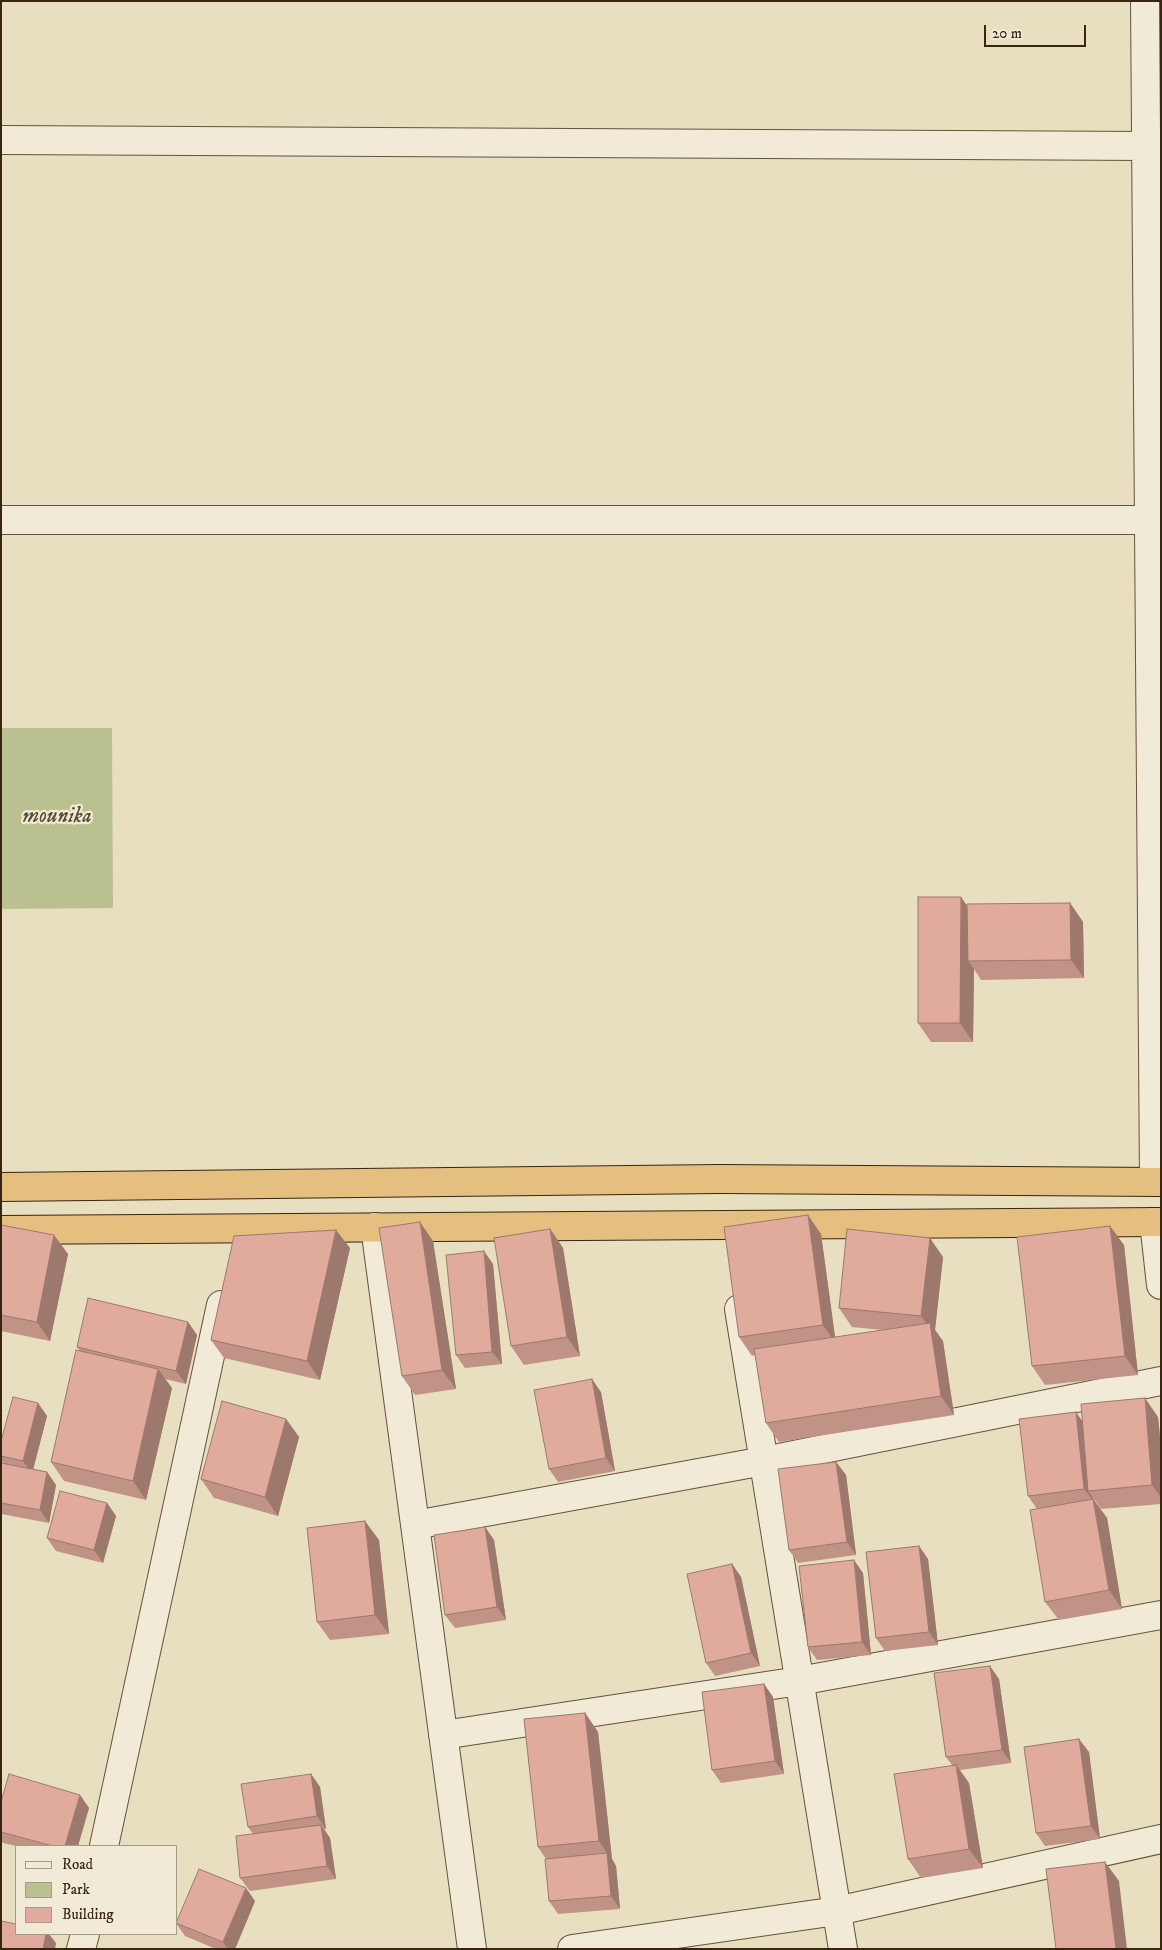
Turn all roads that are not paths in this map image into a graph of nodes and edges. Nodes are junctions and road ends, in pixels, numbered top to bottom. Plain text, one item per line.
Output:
1 (1146, 4) edge
2 (1, 140) edge
3 (1146, 146) junction
4 (1, 520) edge
5 (1155, 520) edge
6 (1157, 1182) edge
7 (1, 1187) edge
8 (1157, 1222) edge
9 (726, 1224) junction
10 (375, 1227) junction
11 (238, 1228) junction
12 (1, 1230) edge
13 (730, 1252) edge
14 (735, 1280) edge
15 (1161, 1285) edge
16 (1161, 1381) edge
17 (764, 1461) junction
18 (415, 1525) junction
19 (1161, 1615) edge
20 (799, 1681) junction
21 (443, 1735) junction
22 (1161, 1839) edge
23 (104, 1845) edge
24 (837, 1911) junction
25 (85, 1935) edge
26 (82, 1949) edge
27 (472, 1949) edge
28 (572, 1949) edge
29 (843, 1949) edge

1 - 3 street
2 - 3 street
3 - 5 street
4 - 5 street
5 - 6 street
6 - 7 highway
8 - 9 highway
8 - 15 street
9 - 10 highway
9 - 13 street
10 - 11 highway
10 - 18 street
11 - 12 highway
11 - 23 street
14 - 17 street
16 - 17 street
17 - 18 street
17 - 20 street
18 - 21 street
19 - 20 street
20 - 21 street
20 - 24 street
21 - 27 street
22 - 24 street
24 - 28 street
24 - 29 street
25 - 26 street

